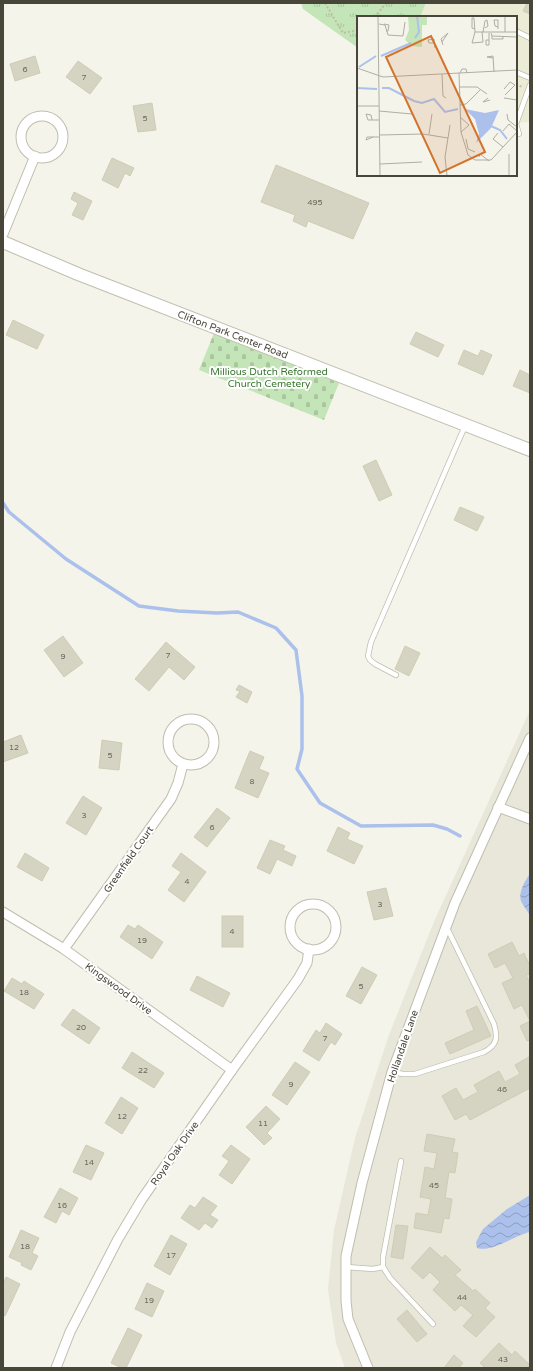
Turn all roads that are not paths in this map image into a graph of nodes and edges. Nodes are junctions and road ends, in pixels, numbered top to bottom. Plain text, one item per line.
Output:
1 (517, 32) edge
2 (530, 38) edge
3 (517, 72) edge
4 (530, 78) edge
5 (530, 85) edge
6 (517, 121) edge
7 (517, 127) edge
8 (519, 134) dead end
9 (35, 156) junction
10 (3, 234) edge
11 (3, 242) edge
12 (466, 424) junction
13 (530, 450) edge
14 (396, 675) dead end
15 (530, 738) edge
16 (183, 764) junction
17 (498, 807) junction
18 (530, 819) edge
19 (3, 912) edge
20 (446, 926) junction
21 (64, 949) junction
22 (309, 949) junction
23 (232, 1070) junction
24 (392, 1072) junction
25 (401, 1161) dead end
26 (346, 1267) junction
27 (383, 1267) junction
28 (433, 1324) dead end
29 (56, 1368) edge
30 (368, 1368) edge

1 - 2 lane
3 - 4 lane
5 - 6 lane
7 - 8 lane
9 - 9 street
9 - 10 street
11 - 12 street, Clifton Park Center Road
12 - 13 street, Clifton Park Center Road
12 - 14 lane
15 - 17 street, Hollandale Lane
16 - 16 street
16 - 21 street, Greenfield Court
17 - 18 street
17 - 20 street, Hollandale Lane
19 - 21 street, Kingswood Drive
20 - 24 street, Hollandale Lane
20 - 24 lane
21 - 23 street, Kingswood Drive
22 - 22 street
22 - 23 street, Royal Oak Drive
23 - 29 street, Royal Oak Drive
24 - 26 street, Hollandale Lane
25 - 27 lane
26 - 27 lane
26 - 30 street, Hollandale Lane
27 - 28 lane

